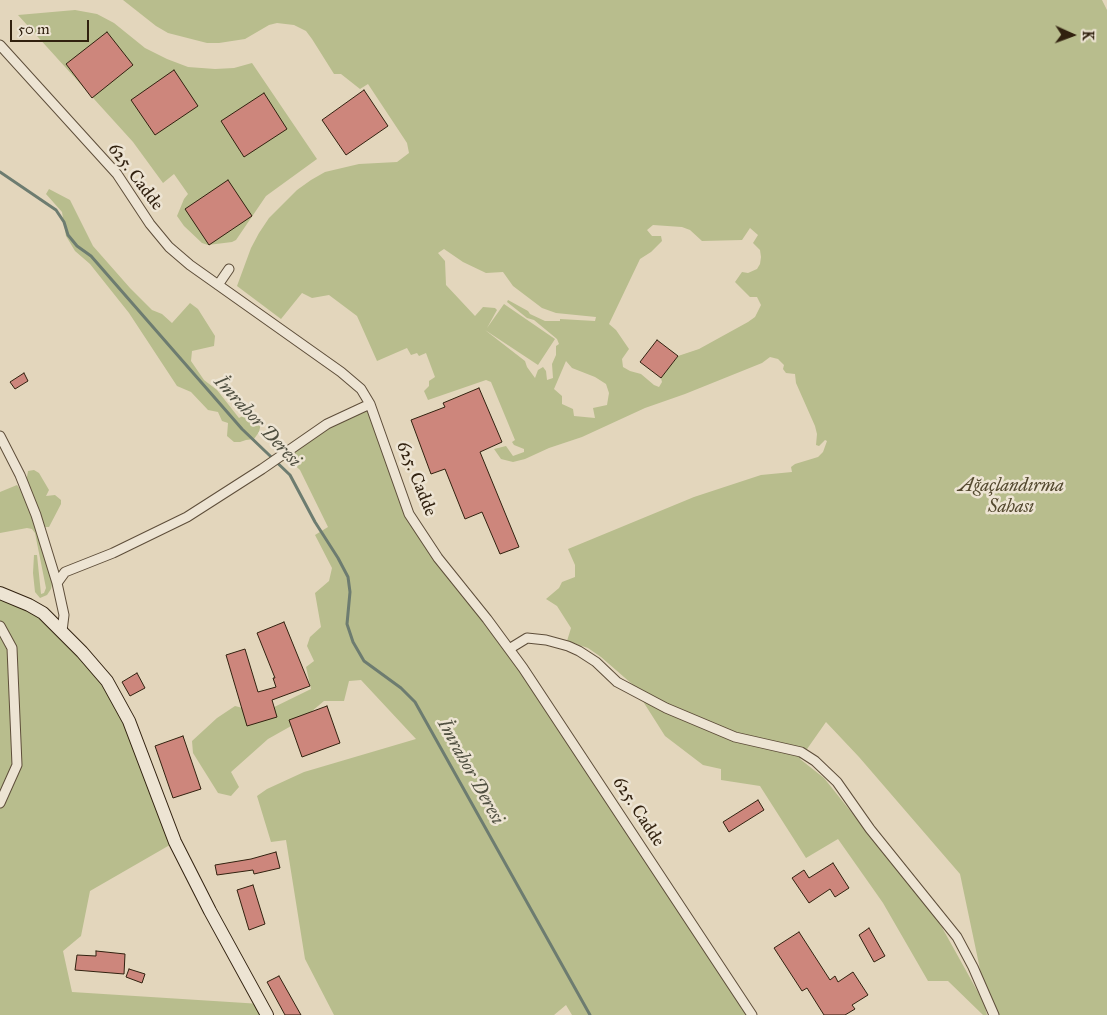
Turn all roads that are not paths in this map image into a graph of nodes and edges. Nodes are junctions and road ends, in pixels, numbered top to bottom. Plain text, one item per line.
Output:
1 (0, 45) edge
2 (229, 269) dead end
3 (218, 285) junction
4 (370, 404) junction
5 (0, 436) edge
6 (57, 582) junction
7 (0, 593) edge
8 (0, 626) edge
9 (62, 631) junction
10 (509, 649) junction
11 (0, 803) edge
12 (267, 1015) edge
13 (752, 1015) edge
14 (994, 1015) edge

1 - 3 street, 625. Cadde
2 - 3 street
3 - 4 street, 625. Cadde
4 - 6 street
4 - 10 street, 625. Cadde
5 - 6 street
6 - 9 street
7 - 9 street
8 - 11 street
9 - 12 street
10 - 13 street, 625. Cadde
10 - 14 street

